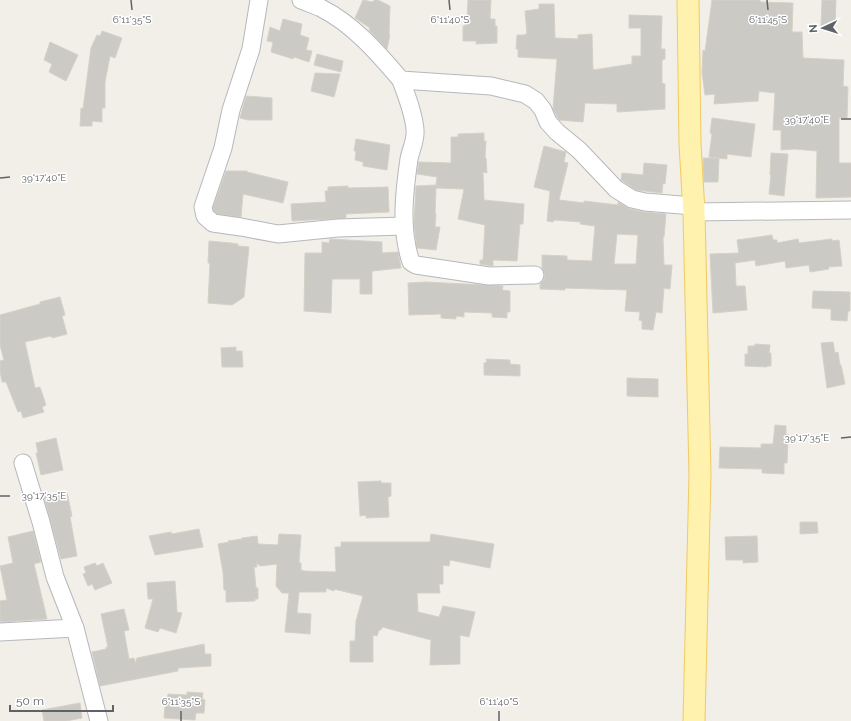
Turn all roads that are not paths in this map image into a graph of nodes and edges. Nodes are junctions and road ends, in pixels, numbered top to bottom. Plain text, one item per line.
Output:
1 (259, 0) edge
2 (301, 0) edge
3 (688, 0) edge
4 (401, 80) junction
5 (693, 209) junction
6 (851, 210) edge
7 (404, 226) junction
8 (535, 275) dead end
9 (23, 463) dead end
10 (74, 628) junction
11 (0, 632) edge
12 (99, 721) edge
13 (694, 721) edge

1 - 7 street
2 - 4 street
3 - 5 main road
4 - 5 street
4 - 7 street
5 - 6 street
5 - 13 main road
7 - 8 street
9 - 10 street
10 - 11 street
10 - 12 street

